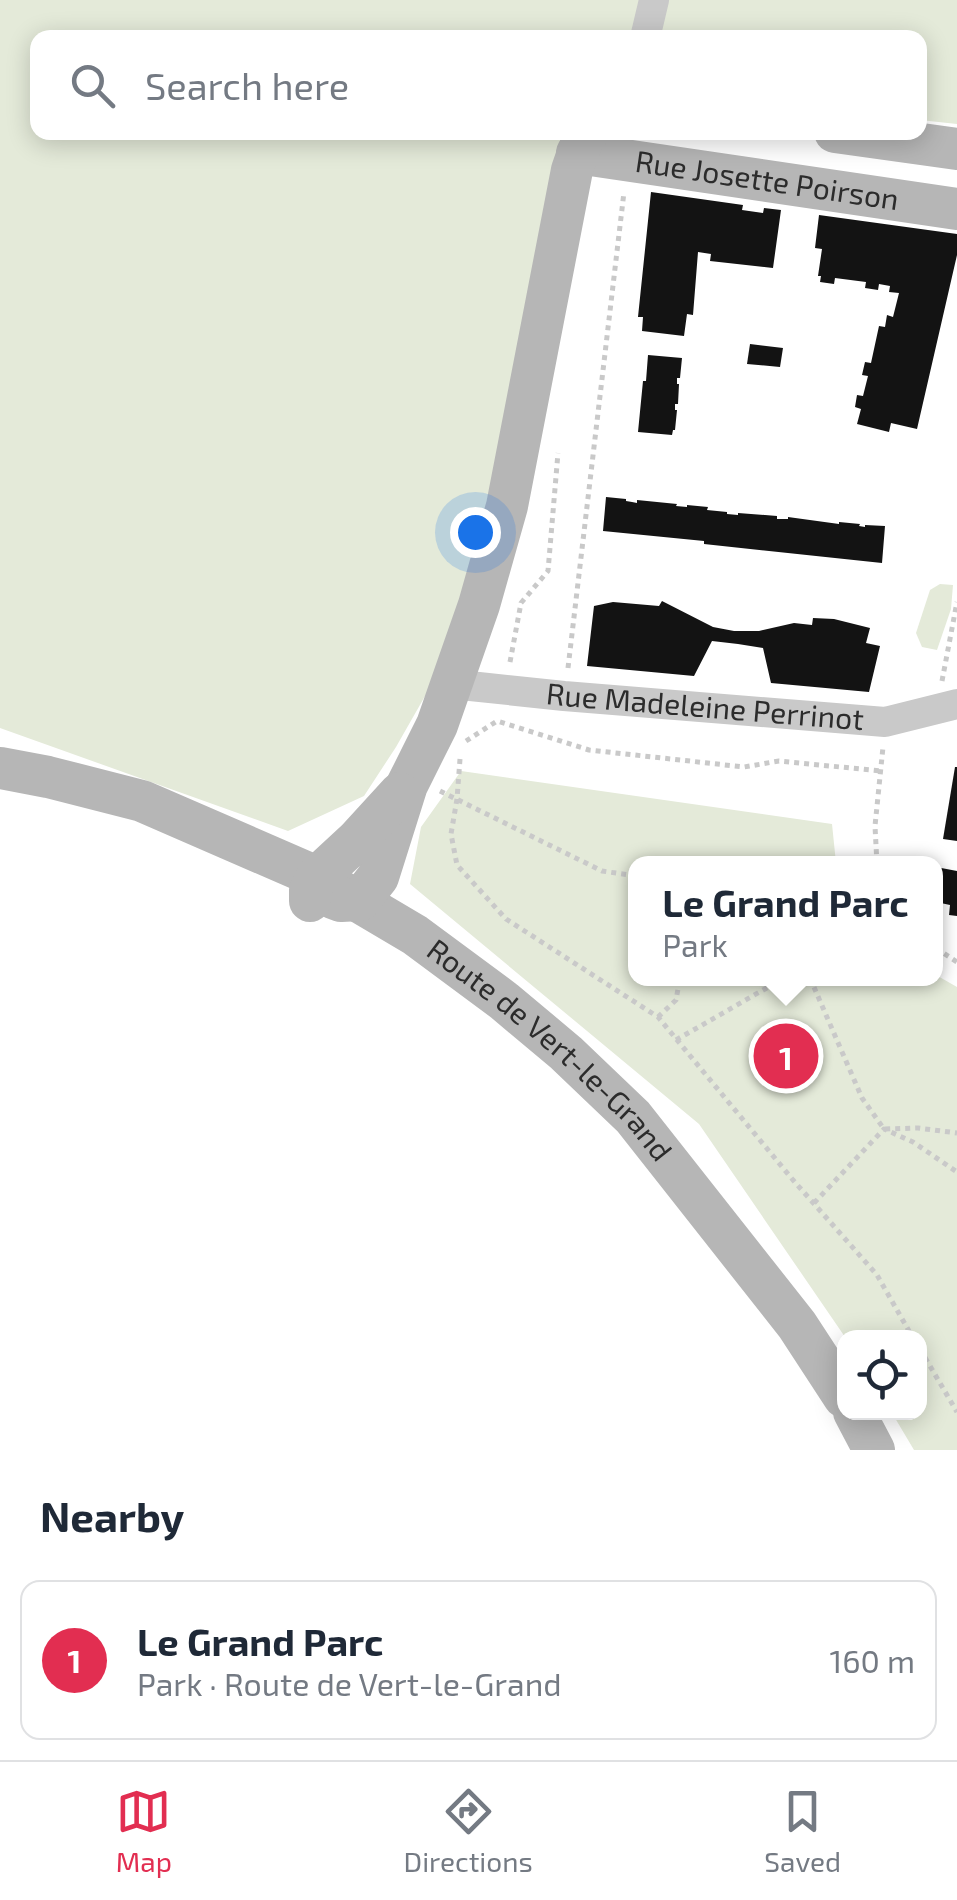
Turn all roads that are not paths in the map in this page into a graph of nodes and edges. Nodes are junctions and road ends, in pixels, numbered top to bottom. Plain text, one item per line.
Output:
1 (654, 0) edge
2 (647, 30) edge
3 (893, 140) edge
4 (583, 143) edge
5 (957, 149) edge
6 (957, 209) edge
7 (451, 684) junction
8 (947, 706) edge
9 (0, 768) edge
10 (408, 780) junction
11 (0, 788) edge
12 (313, 892) junction
13 (360, 900) junction
14 (719, 1224) junction
15 (837, 1385) edge
16 (858, 1420) edge
17 (874, 1450) edge

1 - 2 street
3 - 5 main road, Rue Josette Poirson
4 - 6 main road, Rue Josette Poirson
4 - 7 main road
7 - 8 street, Rue Madeleine Perrinot
7 - 10 main road
9 - 12 main road, Route de Vert-le-Grand
10 - 12 main road
10 - 13 main road
11 - 12 main road, Route de Vert-le-Grand
12 - 13 main road, Route de Vert-le-Grand
12 - 14 main road, Route de Vert-le-Grand
13 - 14 main road, Route de Vert-le-Grand
14 - 15 main road, Route de Vert-le-Grand
16 - 17 main road

